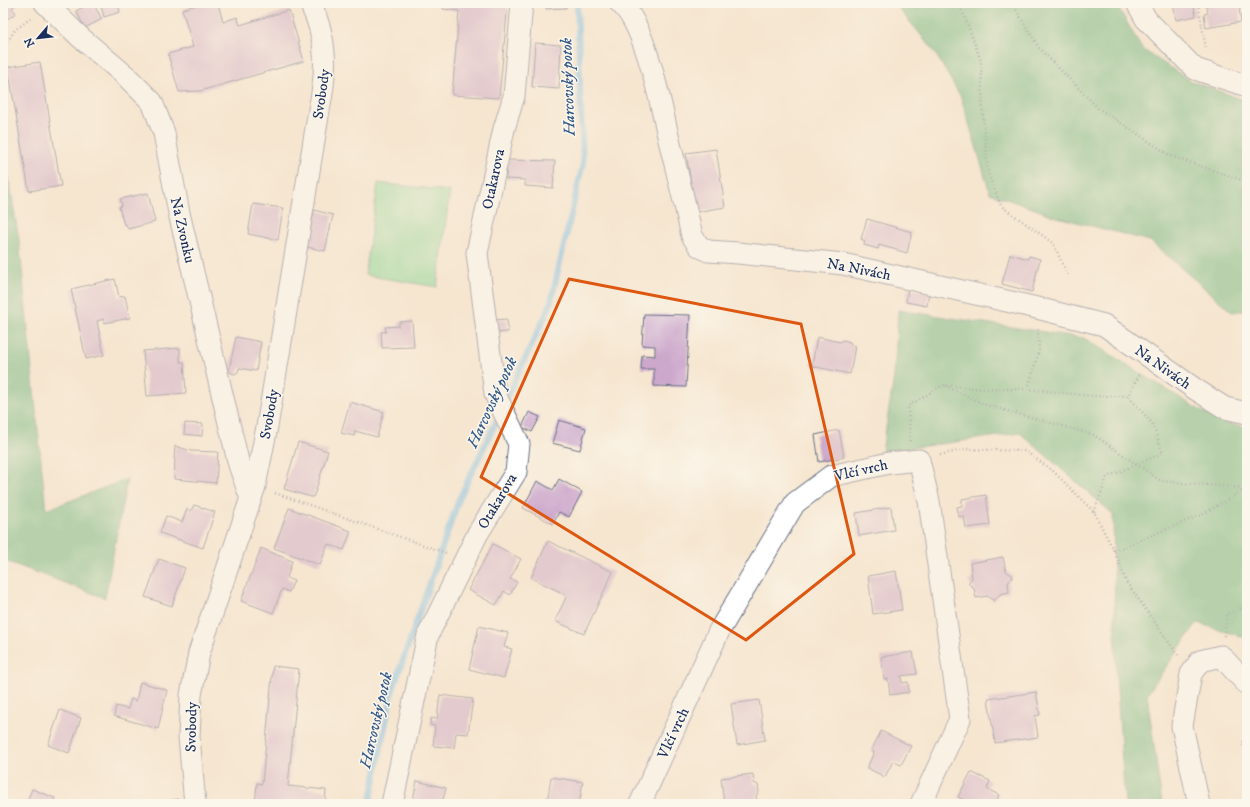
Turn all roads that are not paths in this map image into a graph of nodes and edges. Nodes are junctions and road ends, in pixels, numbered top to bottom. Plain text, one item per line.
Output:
1 (522, 3) edge
2 (620, 3) edge
3 (1136, 3) edge
4 (46, 5) edge
5 (317, 8) edge
6 (1247, 86) edge
7 (1247, 413) edge
8 (253, 493) junction
9 (1247, 684) edge
10 (195, 804) edge
11 (392, 804) edge
12 (640, 804) edge
13 (921, 804) edge
14 (1199, 804) edge

1 - 11 street, Otakarova
2 - 7 street, Na Nivách
3 - 6 street
4 - 8 street, Na Zvonku
5 - 8 street, Svobody
8 - 10 street, Svobody
9 - 14 street
12 - 13 street, Vlčí vrch

